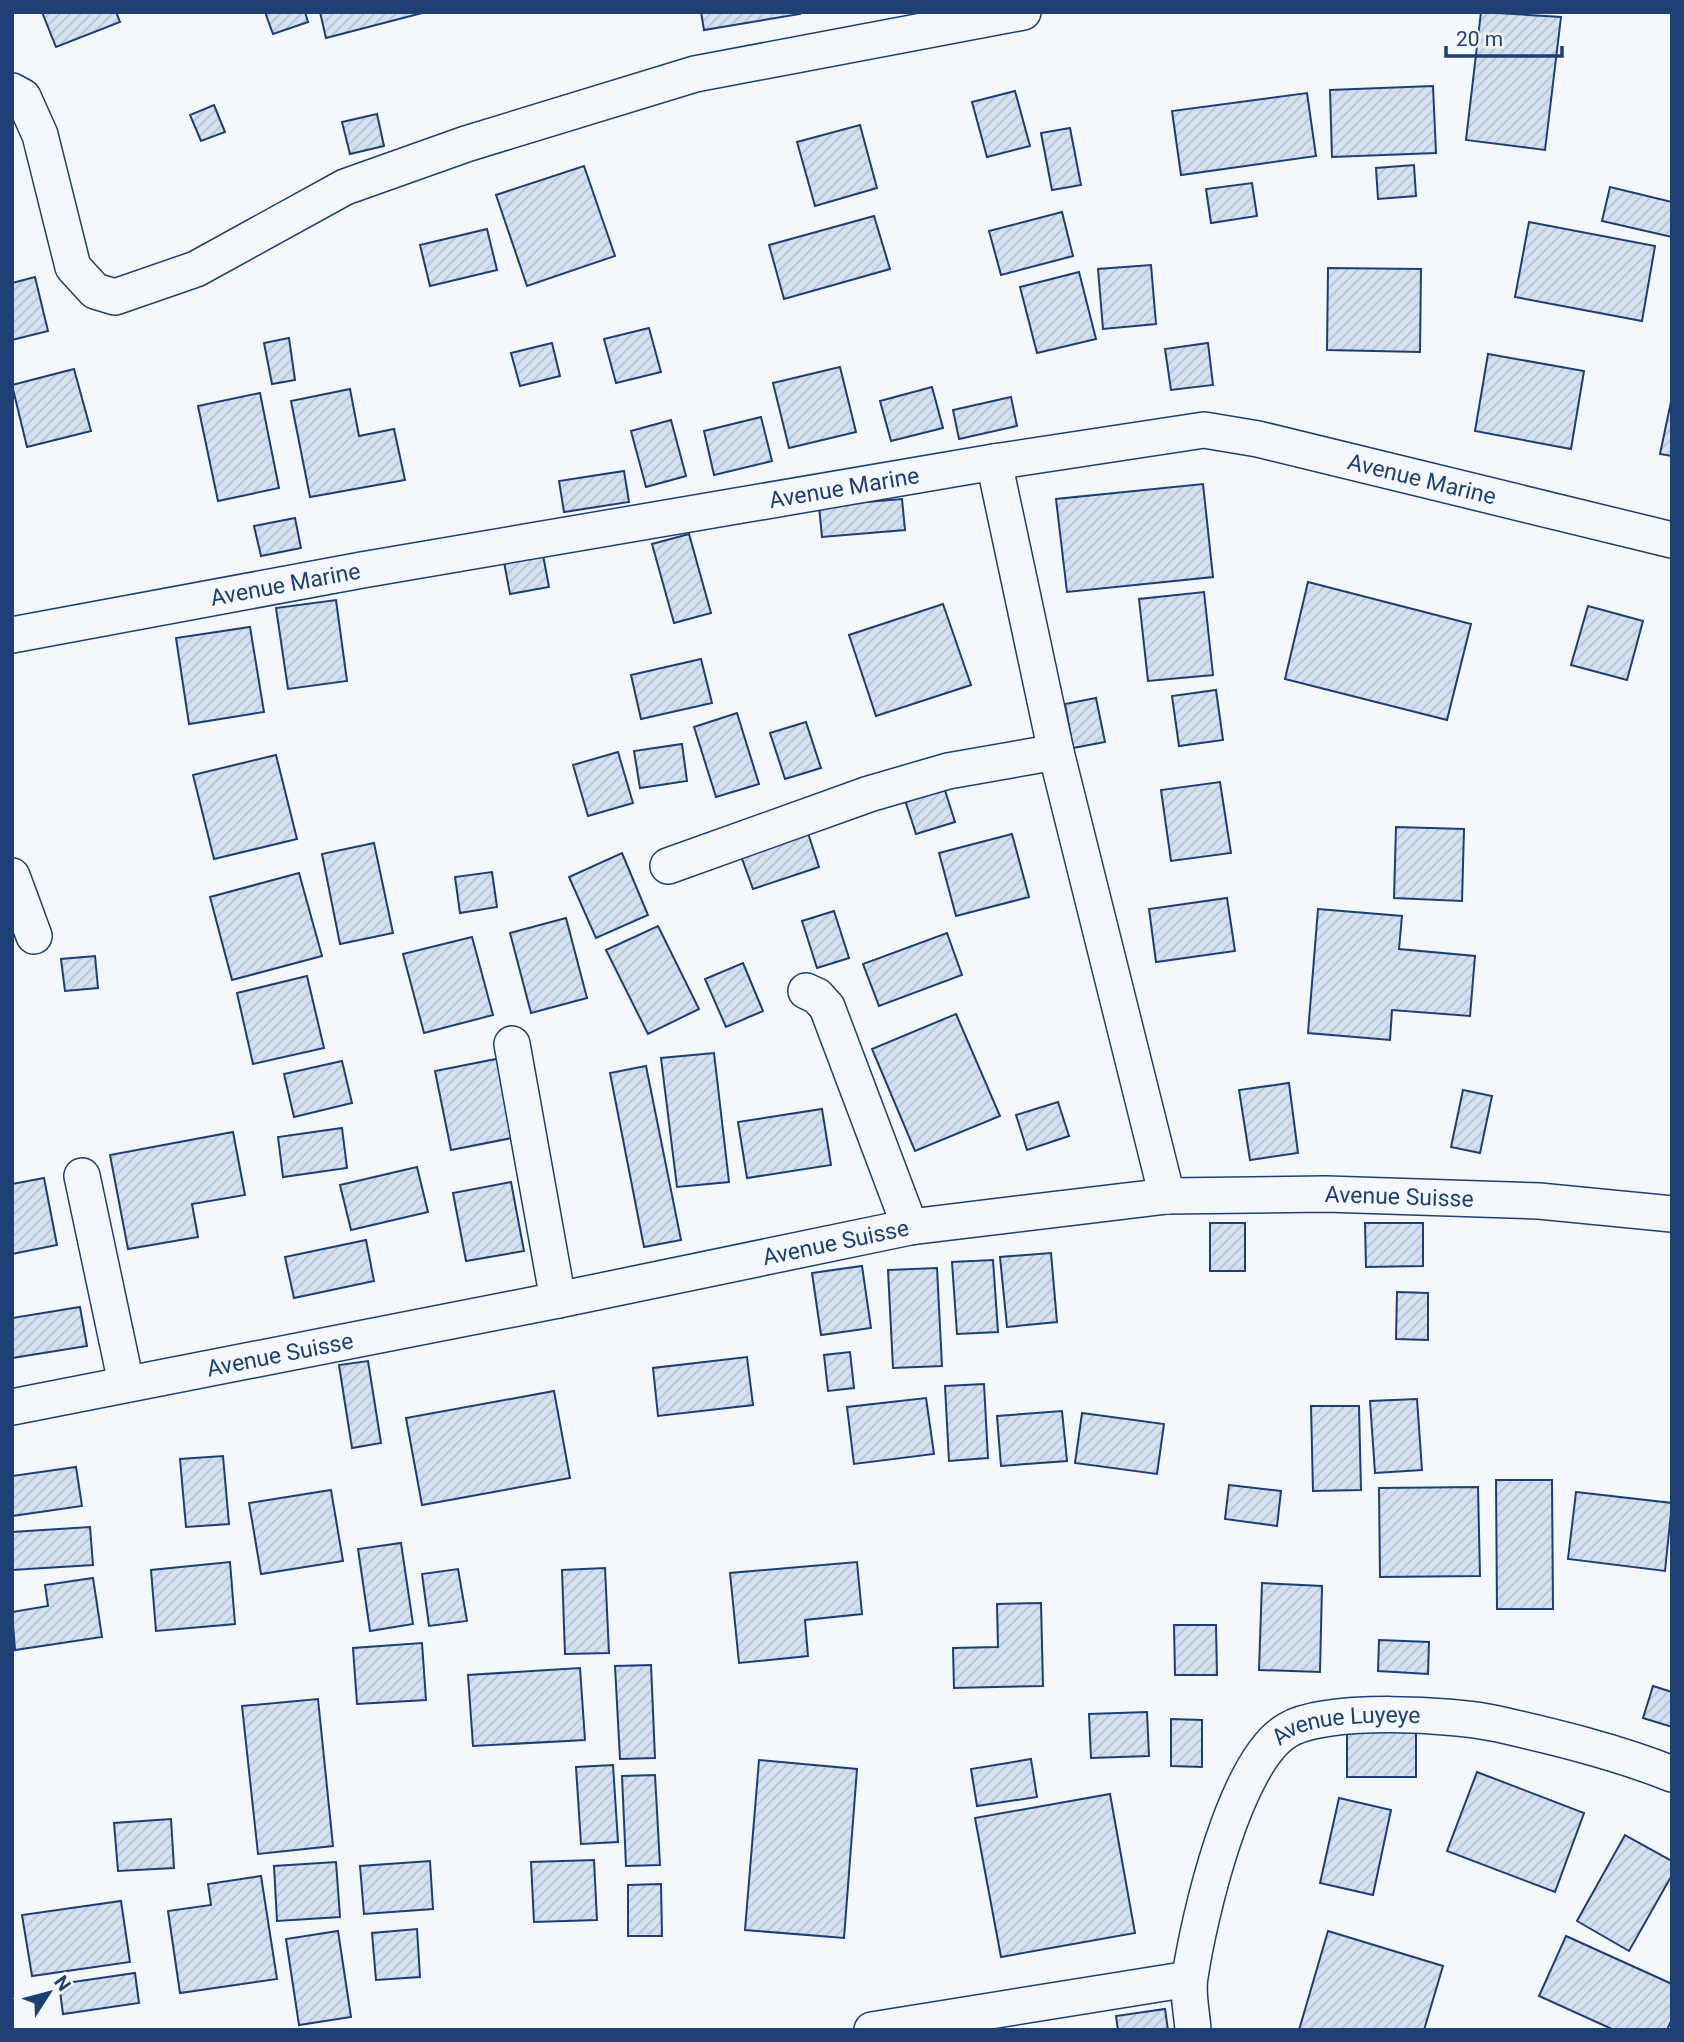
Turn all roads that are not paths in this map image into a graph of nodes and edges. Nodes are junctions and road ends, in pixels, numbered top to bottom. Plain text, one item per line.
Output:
1 (1023, 12) edge
2 (12, 92) edge
3 (994, 462) junction
4 (1672, 540) edge
5 (12, 635) edge
6 (1056, 752) junction
7 (667, 866) dead end
8 (12, 876) edge
9 (34, 936) dead end
10 (806, 991) dead end
11 (512, 1044) dead end
12 (82, 1176) dead end
13 (1167, 1196) junction
14 (1672, 1214) edge
15 (910, 1227) junction
16 (558, 1300) junction
17 (126, 1383) junction
18 (12, 1407) edge
19 (1672, 1774) edge
20 (1189, 1979) junction
21 (872, 2030) edge
22 (1193, 2030) edge

1 - 2 street
3 - 4 street, Avenue Marine
3 - 5 street, Avenue Marine
3 - 6 street
6 - 7 street
6 - 13 street
8 - 9 street
10 - 15 street
11 - 16 street
12 - 17 street
13 - 14 street, Avenue Suisse
13 - 15 street, Avenue Suisse
15 - 16 street, Avenue Suisse
16 - 17 street, Avenue Suisse
17 - 18 street, Avenue Suisse
19 - 20 street, Avenue Luyeye
20 - 21 street
20 - 22 street, Avenue Luyeye

